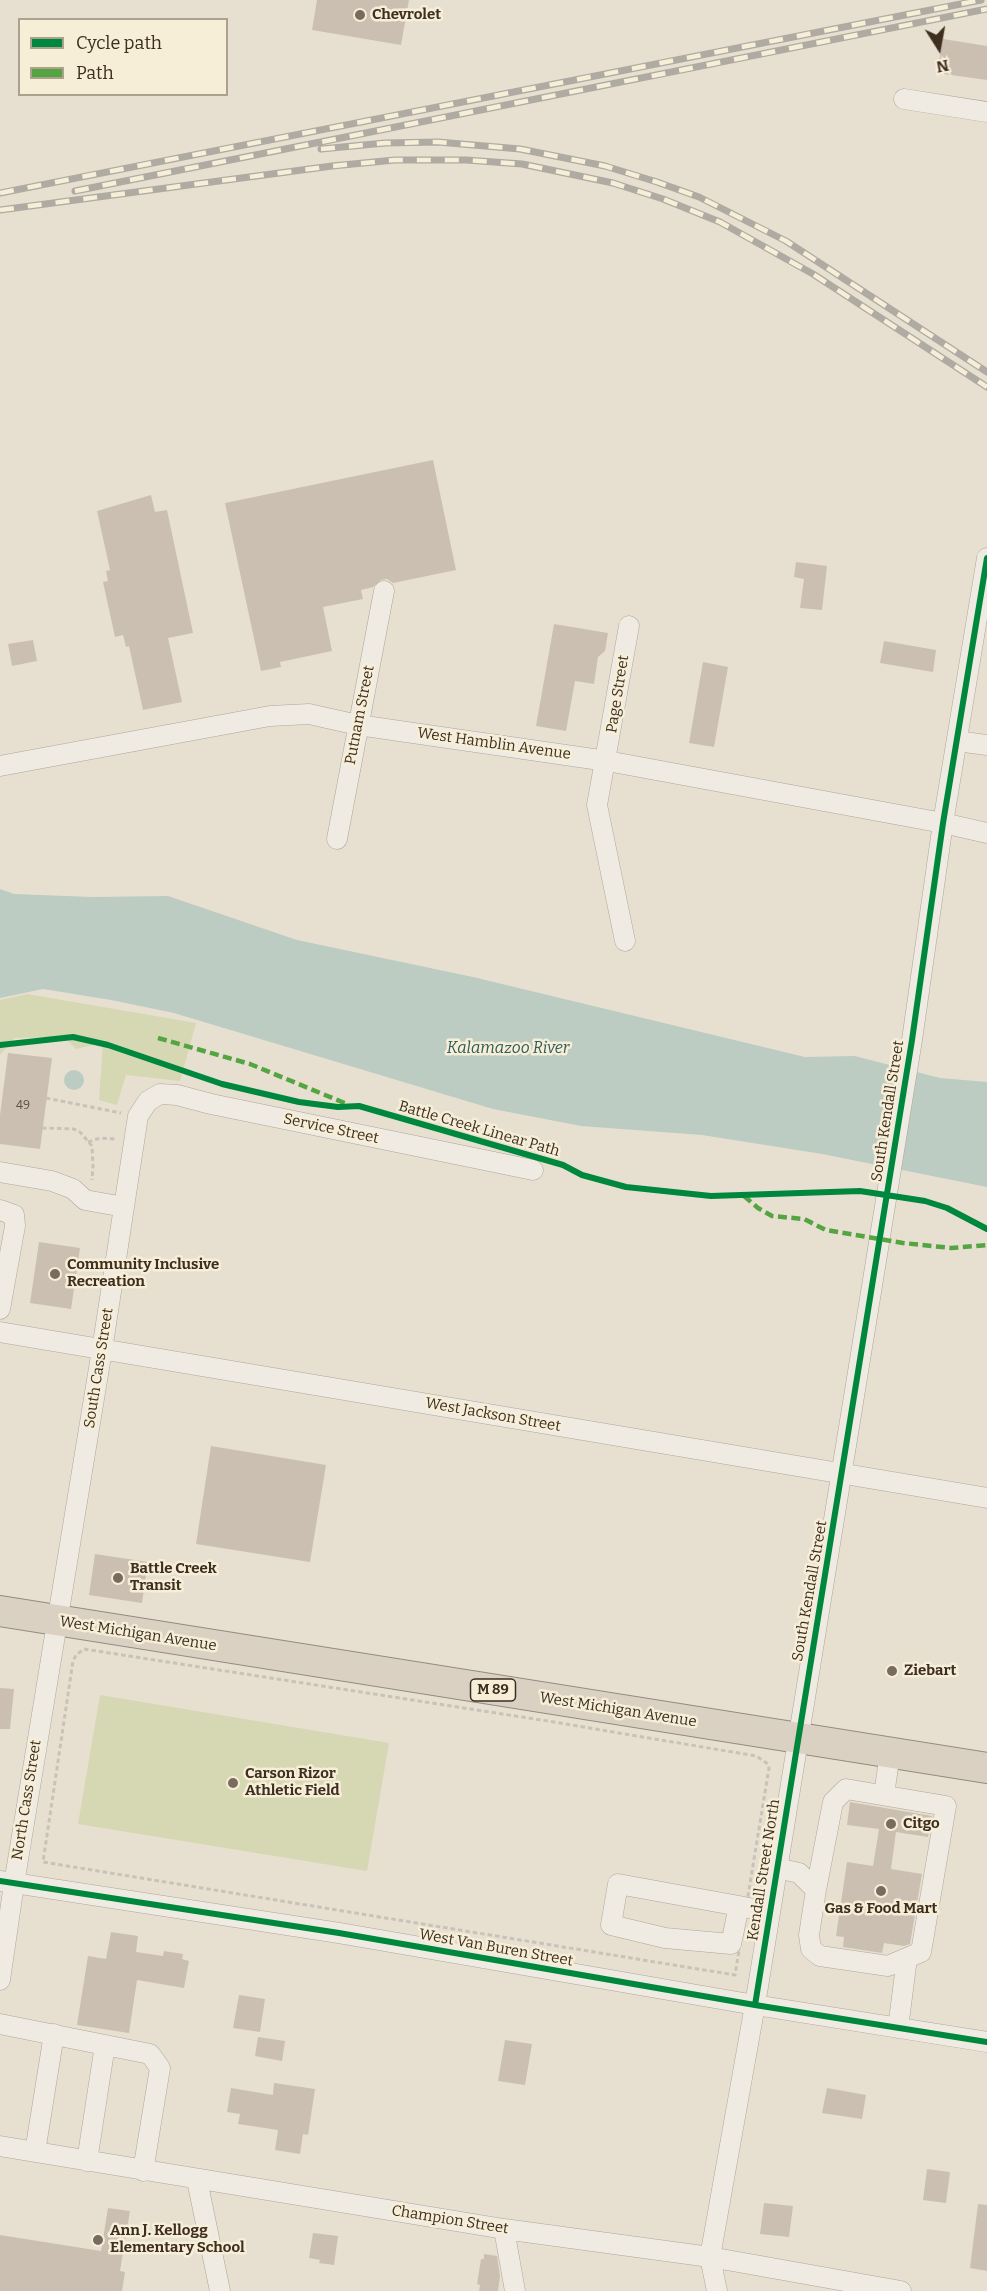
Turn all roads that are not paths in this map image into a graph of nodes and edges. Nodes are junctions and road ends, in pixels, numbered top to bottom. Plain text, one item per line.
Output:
1 (904, 99) dead end
2 (987, 112) edge
3 (987, 558) edge
4 (384, 591) dead end
5 (629, 626) dead end
6 (358, 724) junction
7 (957, 741) junction
8 (987, 745) edge
9 (607, 761) junction
10 (0, 766) edge
11 (943, 823) junction
12 (987, 833) edge
13 (337, 839) dead end
14 (625, 941) dead end
15 (139, 1115) joint
16 (532, 1170) dead end
17 (0, 1172) edge
18 (124, 1207) junction
19 (0, 1210) edge
20 (0, 1309) edge
21 (0, 1332) edge
22 (102, 1350) junction
23 (842, 1473) junction
24 (987, 1498) edge
25 (0, 1611) edge
26 (57, 1621) junction
27 (797, 1738) junction
28 (890, 1753) junction
29 (987, 1768) edge
30 (884, 1795) junction
31 (777, 1868) junction
32 (7, 1882) edge
33 (816, 1890) junction
34 (743, 1907) junction
35 (770, 1912) junction
36 (907, 1958) junction
37 (0, 1980) edge
38 (755, 2006) junction
39 (0, 2024) edge
40 (898, 2028) junction
41 (54, 2034) junction
42 (987, 2042) edge
43 (105, 2045) junction
44 (0, 2146) edge
45 (35, 2152) junction
46 (87, 2161) junction
47 (143, 2170) junction
48 (196, 2180) junction
49 (504, 2229) junction
50 (710, 2257) junction
51 (220, 2291) edge
52 (515, 2291) edge
53 (717, 2291) edge
54 (901, 2291) edge

1 - 2 street
3 - 7 street, South Kendall Street
4 - 6 street, Putnam Street
5 - 9 street, Page Street
6 - 9 street, West Hamblin Avenue
6 - 10 street, West Hamblin Avenue
6 - 13 street, Putnam Street
7 - 8 street
7 - 11 street, South Kendall Street
9 - 11 street, West Hamblin Avenue
9 - 14 street, Page Street
11 - 12 street, West Hamblin Avenue
11 - 23 street, South Kendall Street
15 - 16 street, Service Street
15 - 18 street, South Cass Street
17 - 18 street
18 - 22 street, South Cass Street
19 - 20 street
21 - 22 street, West Jackson Street
22 - 23 street, West Jackson Street
22 - 26 street, South Cass Street
23 - 24 street, West Jackson Street
23 - 27 street, South Kendall Street
25 - 26 highway, West Michigan Avenue / M 89
26 - 27 highway, West Michigan Avenue / M 89
26 - 32 street, North Cass Street
27 - 28 highway, West Michigan Avenue / M 89
27 - 31 street, Kendall Street North
28 - 29 highway, West Michigan Avenue / M 89
28 - 30 street
30 - 33 street
30 - 36 street
31 - 33 street
31 - 35 street, Kendall Street North
32 - 37 street, North Cass Street
32 - 38 street, West Van Buren Street
33 - 36 street
34 - 34 street
34 - 35 street
35 - 38 street, Kendall Street North
36 - 40 street
38 - 40 street, West Van Buren Street
38 - 50 street, Kendall Street North
39 - 41 street
40 - 42 street, West Van Buren Street
41 - 43 street
41 - 45 street
43 - 46 street
43 - 47 street
44 - 45 street, Champion Street
45 - 46 street, Champion Street
46 - 47 street, Champion Street
47 - 48 street, Champion Street
48 - 49 street, Champion Street
48 - 51 street
49 - 50 street, Champion Street
49 - 52 street
50 - 53 street, Kendall Street North
50 - 54 street, Champion Street

